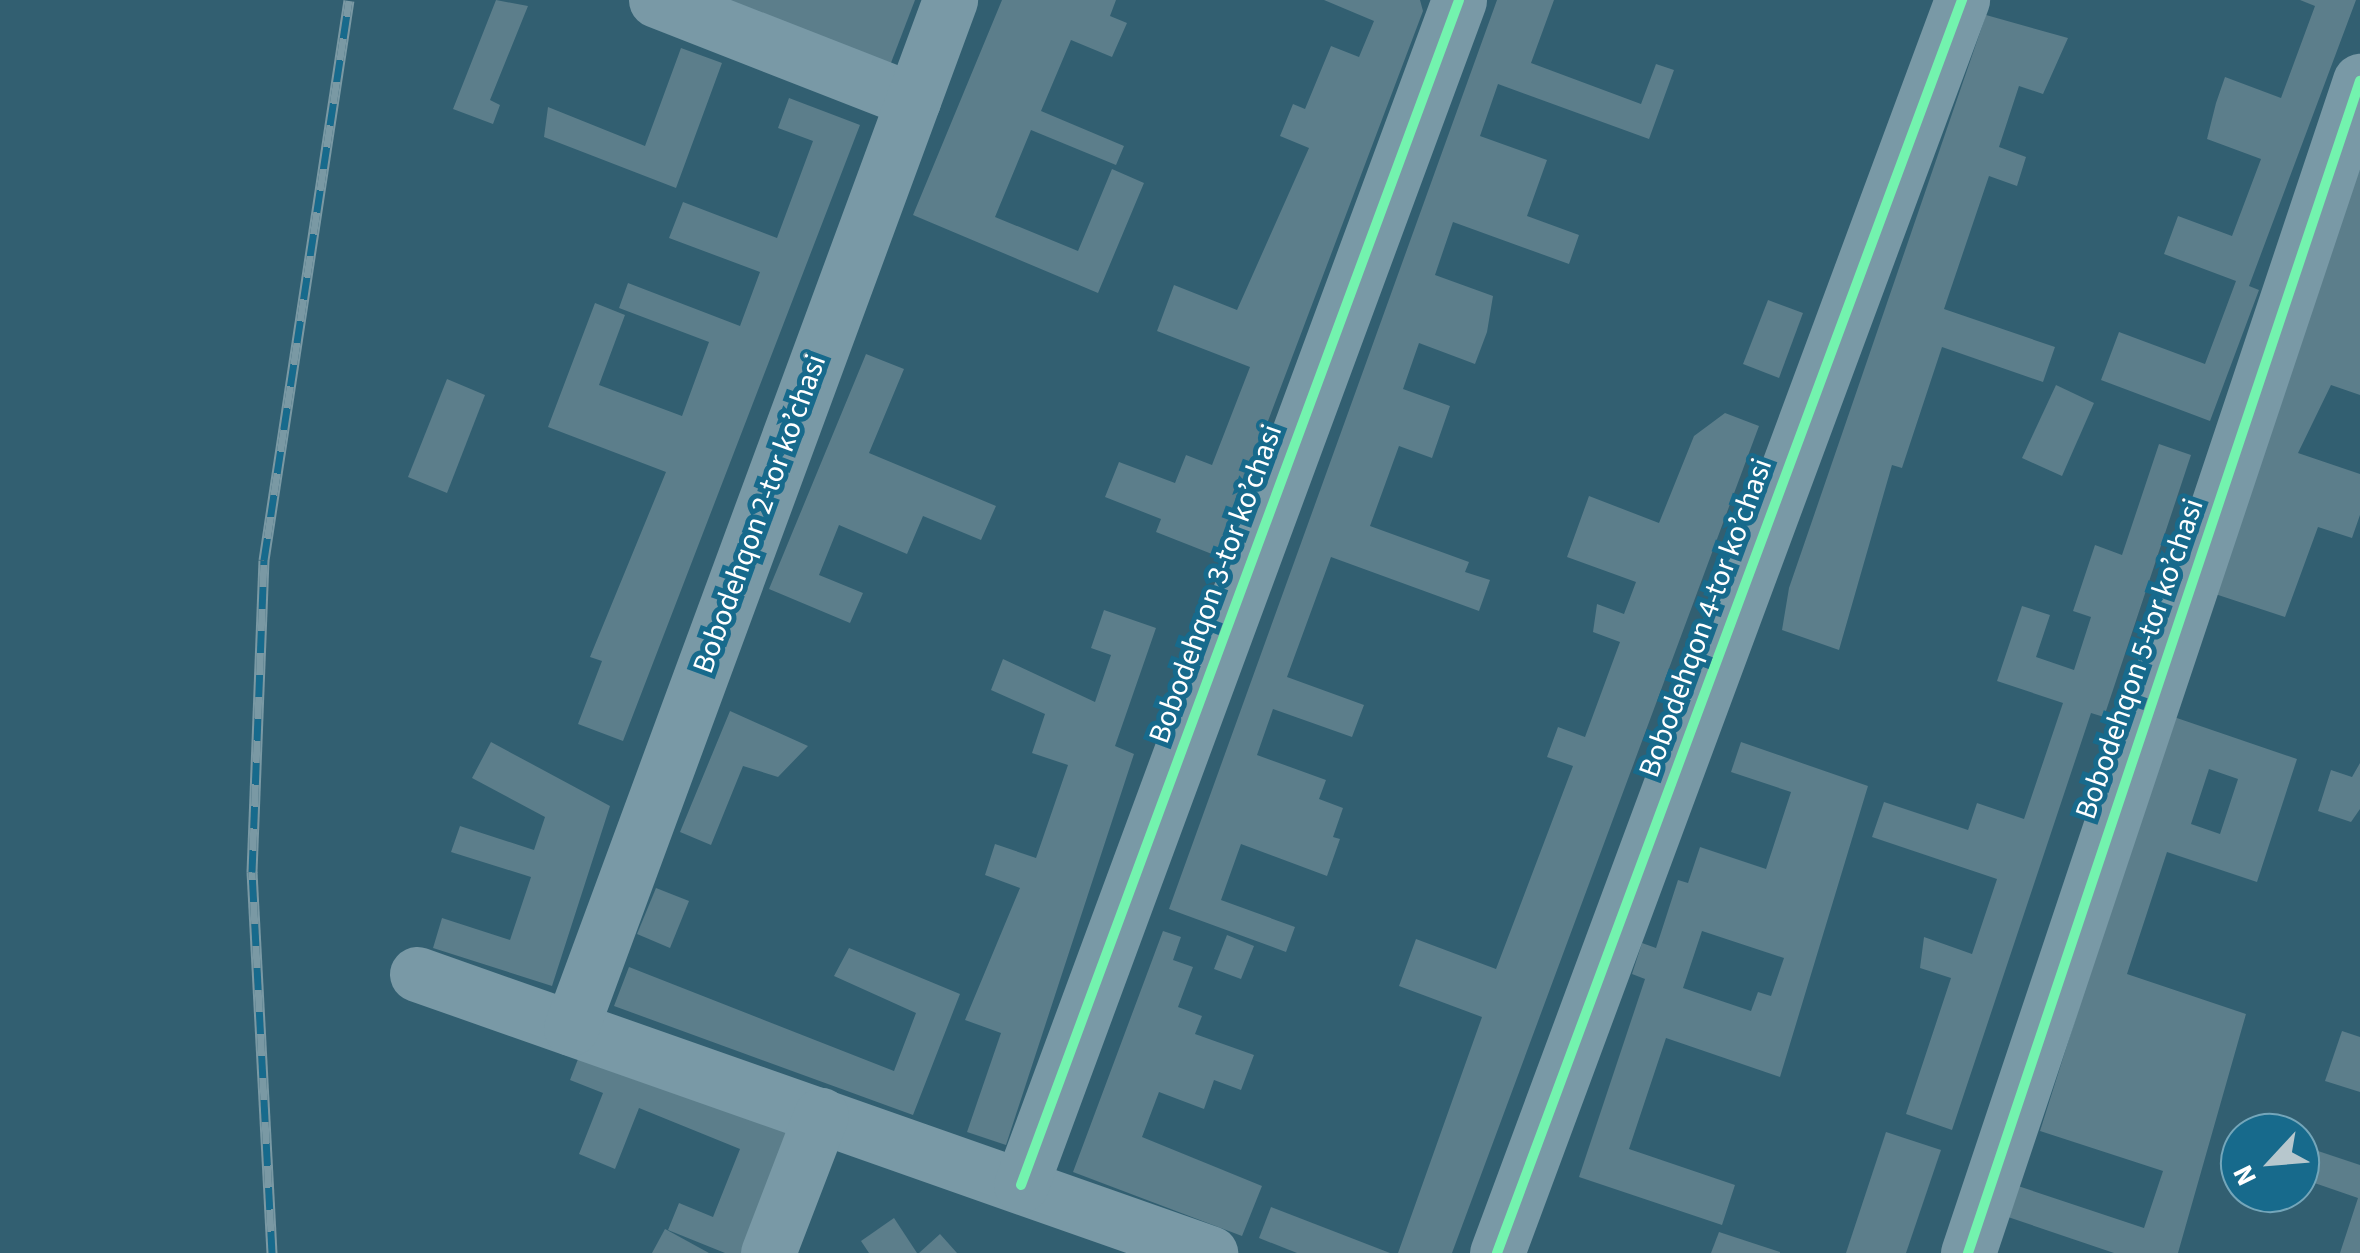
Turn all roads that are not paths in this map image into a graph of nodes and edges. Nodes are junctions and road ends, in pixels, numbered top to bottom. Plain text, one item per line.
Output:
1 (656, 0) edge
2 (950, 0) edge
3 (1459, 0) edge
4 (1962, 0) edge
5 (2360, 81) edge
6 (913, 100) junction
7 (418, 974) dead end
8 (571, 1028) junction
9 (821, 1115) junction
10 (1021, 1185) junction
11 (768, 1253) edge
12 (1210, 1253) edge
13 (1498, 1253) edge
14 (1968, 1253) edge

1 - 6 street
2 - 6 street, Bobodehqon 2-tor koʼchasi
3 - 10 street, Bobodehqon 3-tor koʼchasi
4 - 13 street, Bobodehqon 4-tor koʼchasi
5 - 14 street, Bobodehqon 5-tor koʼchasi
6 - 8 street, Bobodehqon 2-tor koʼchasi
7 - 8 street
8 - 9 street
9 - 10 street
9 - 11 street
10 - 12 street

